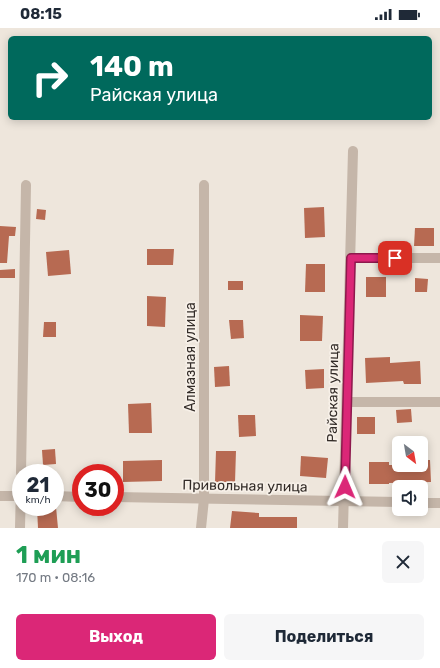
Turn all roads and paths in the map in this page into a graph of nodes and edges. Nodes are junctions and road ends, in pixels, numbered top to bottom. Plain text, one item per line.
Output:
1 (353, 151) dead end
2 (26, 185) dead end
3 (204, 185) dead end
4 (351, 258) junction
5 (440, 258) edge
6 (347, 402) junction
7 (440, 402) edge
8 (21, 464) edge
9 (0, 496) edge
10 (12, 496) edge
11 (124, 497) edge
12 (204, 499) junction
13 (344, 501) junction
14 (392, 502) edge
15 (428, 503) edge
16 (440, 503) edge
17 (20, 516) edge
18 (20, 528) edge
19 (201, 528) edge
20 (343, 528) edge

1 - 4 street, Райская улица
2 - 8 street
3 - 12 street, Алмазная улица
4 - 5 street
4 - 6 street, Райская улица
6 - 7 street
6 - 13 street, Райская улица
9 - 10 street
11 - 12 street, Привольная улица
12 - 13 street, Привольная улица
12 - 19 street, Алмазная улица
13 - 14 street, Привольная улица
13 - 20 street, Райская улица
15 - 16 street
17 - 18 street

